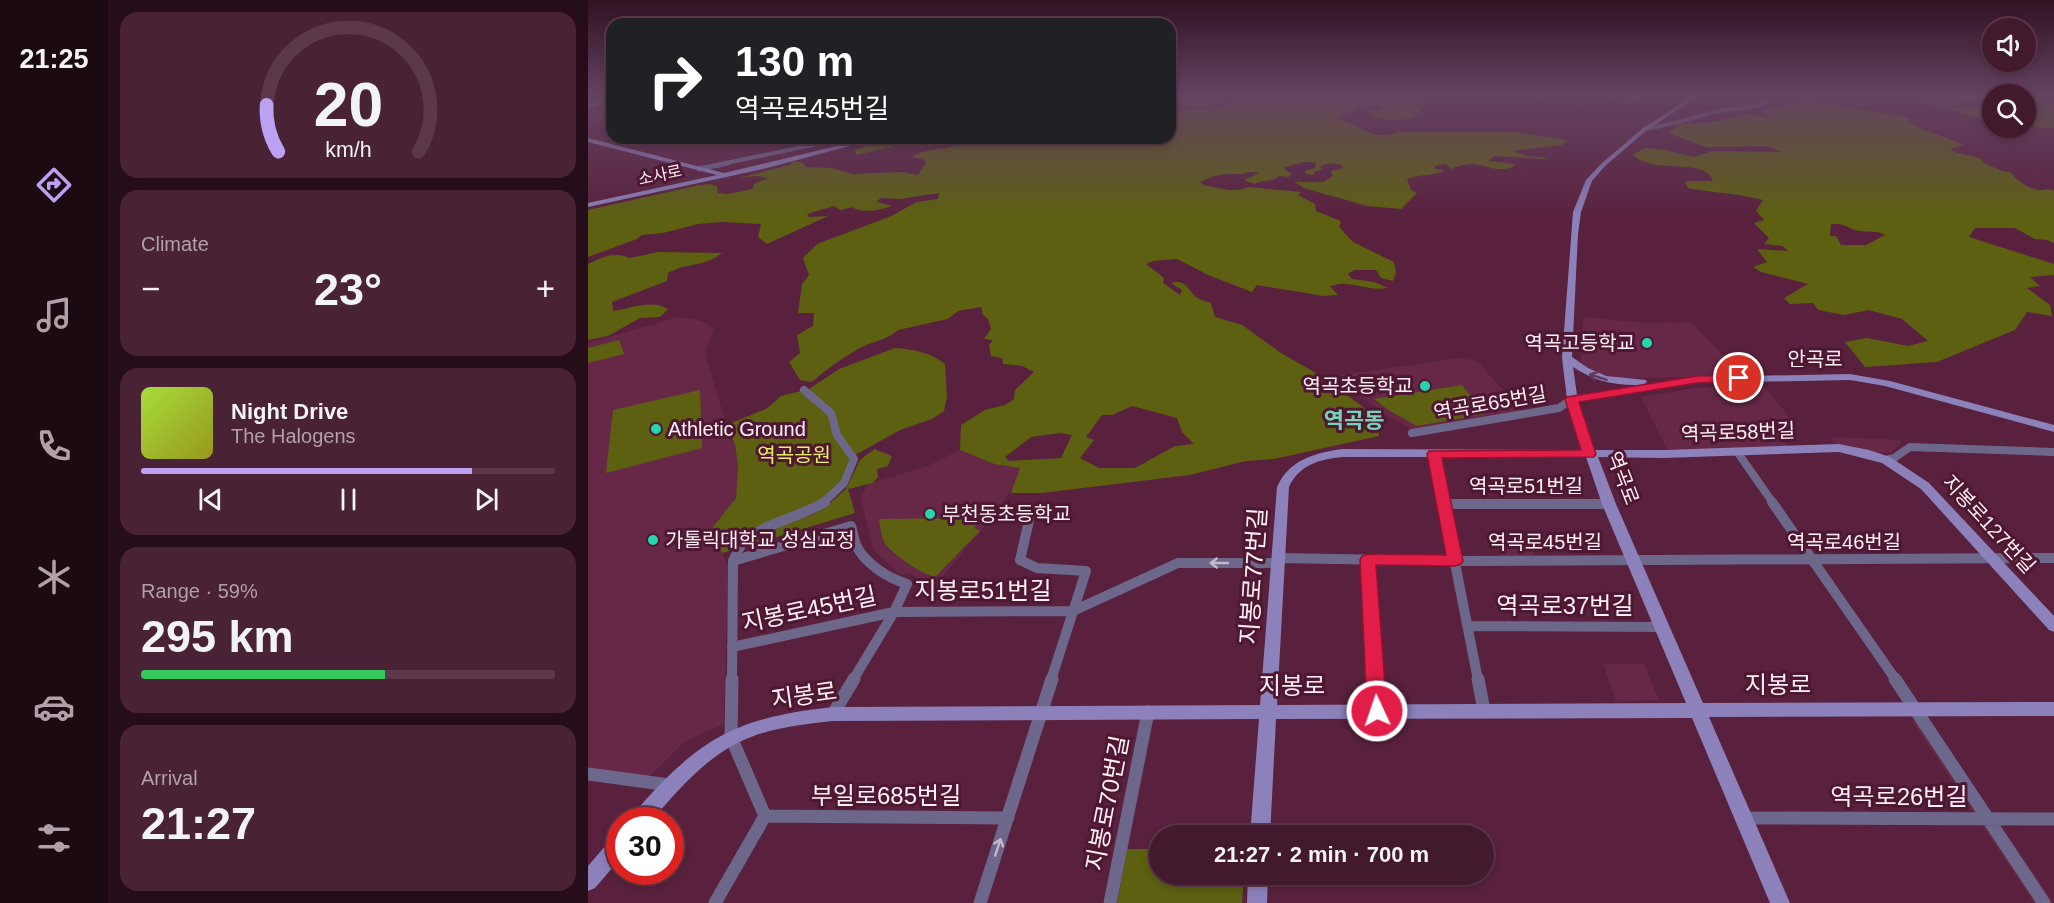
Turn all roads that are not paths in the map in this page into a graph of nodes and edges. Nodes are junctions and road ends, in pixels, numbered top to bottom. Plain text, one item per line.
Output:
1 (1637, 136) edge
2 (606, 139) edge
3 (590, 142) edge
4 (818, 144) edge
5 (852, 144) edge
6 (699, 169) junction
7 (725, 175) junction
8 (588, 205) edge
9 (1567, 358) junction
10 (1697, 380) junction
11 (804, 390) dead end
12 (1572, 399) junction
13 (2054, 429) edge
14 (1412, 433) dead end
15 (2054, 452) edge
16 (1738, 453) junction
17 (1434, 454) junction
18 (1589, 454) junction
19 (1312, 459) joint
20 (1886, 460) junction
21 (1442, 504) junction
22 (1609, 504) junction
23 (1032, 508) dead end
24 (2054, 558) edge
25 (1813, 559) junction
26 (1994, 559) junction
27 (1368, 560) junction
28 (733, 561) junction
29 (1277, 561) junction
30 (1455, 561) junction
31 (1633, 561) junction
32 (1073, 611) junction
33 (894, 612) junction
34 (1468, 626) junction
35 (2054, 626) edge
36 (1662, 627) junction
37 (732, 647) junction
38 (1913, 709) junction
39 (2054, 709) edge
40 (1484, 710) junction
41 (1697, 710) junction
42 (1268, 711) junction
43 (1377, 711) junction
44 (1043, 712) junction
45 (1148, 712) junction
46 (833, 714) junction
47 (731, 737) junction
48 (588, 774) edge
49 (669, 785) junction
50 (651, 807) edge
51 (765, 816) junction
52 (1008, 818) junction
53 (1744, 818) junction
54 (1988, 819) junction
55 (2054, 819) edge
56 (1261, 825) edge
57 (606, 860) edge
58 (588, 881) edge
59 (1258, 885) edge
60 (715, 903) edge
61 (980, 903) edge
62 (1110, 903) edge
63 (1257, 903) edge
64 (1780, 903) edge
65 (2044, 903) edge

1 - 9 street, 역곡로
2 - 3 street
3 - 6 street
4 - 6 street
5 - 7 street, 소사로
6 - 7 street
7 - 8 street, 소사로
10 -> 9 street
9 - 12 street, 역곡로
10 - 12 street, 안곡로
10 - 13 street, 안곡로
11 - 28 street
12 - 14 street, 역곡로65번길
12 - 18 street, 역곡로
15 - 20 street
16 - 18 street, 역곡로58번길
16 - 20 street, 역곡로58번길
16 - 25 street
17 - 18 street, 역곡로58번길
17 - 19 street, 역곡로58번길
17 - 21 street
18 - 22 street, 역곡로
19 - 29 street, 지봉로77번길
20 - 26 street, 지봉로127번길
21 - 22 street, 역곡로51번길
21 - 30 street
22 - 31 street, 역곡로
23 - 32 street
24 - 26 street, 역곡로46번길
25 - 26 street, 역곡로46번길
25 - 31 street, 역곡로46번길
25 - 38 street
26 - 35 street, 지봉로127번길
27 - 29 street, 역곡로45번길
27 - 30 street, 역곡로45번길
27 - 43 street
28 - 33 street, 지봉로51번길
28 - 37 street, 지봉로45번길
29 -> 32 street, 역곡로45번길
29 - 42 street, 지봉로77번길
30 - 31 street, 역곡로45번길
30 - 34 street
31 - 36 street, 역곡로
32 - 33 street, 지봉로51번길
32 - 44 street
33 - 37 street, 지봉로45번길
33 - 46 street, 지봉로51번길
34 - 36 street, 역곡로37번길
34 - 40 street
36 - 41 street, 역곡로
37 - 47 street, 지봉로45번길
38 - 39 street, 지봉로
38 - 41 street, 지봉로
38 - 54 street
40 - 41 street, 지봉로
40 - 43 street, 지봉로
41 - 53 street, 역곡로
42 - 43 street, 지봉로
42 - 45 street, 지봉로
42 - 56 street, 지봉로77번길
44 - 45 street, 지봉로
44 - 46 street, 지봉로
44 - 52 street
45 - 62 street, 지봉로70번길
46 - 47 street, 지봉로
47 - 49 street, 지봉로
47 - 51 street
48 - 49 street
49 - 50 street, 지봉로
51 - 52 street, 부일로685번길
51 - 60 street
61 -> 52 street
53 - 54 street, 역곡로26번길
53 - 64 street, 역곡로
54 - 55 street, 역곡로26번길
54 - 65 street
57 - 58 street
59 - 63 street

